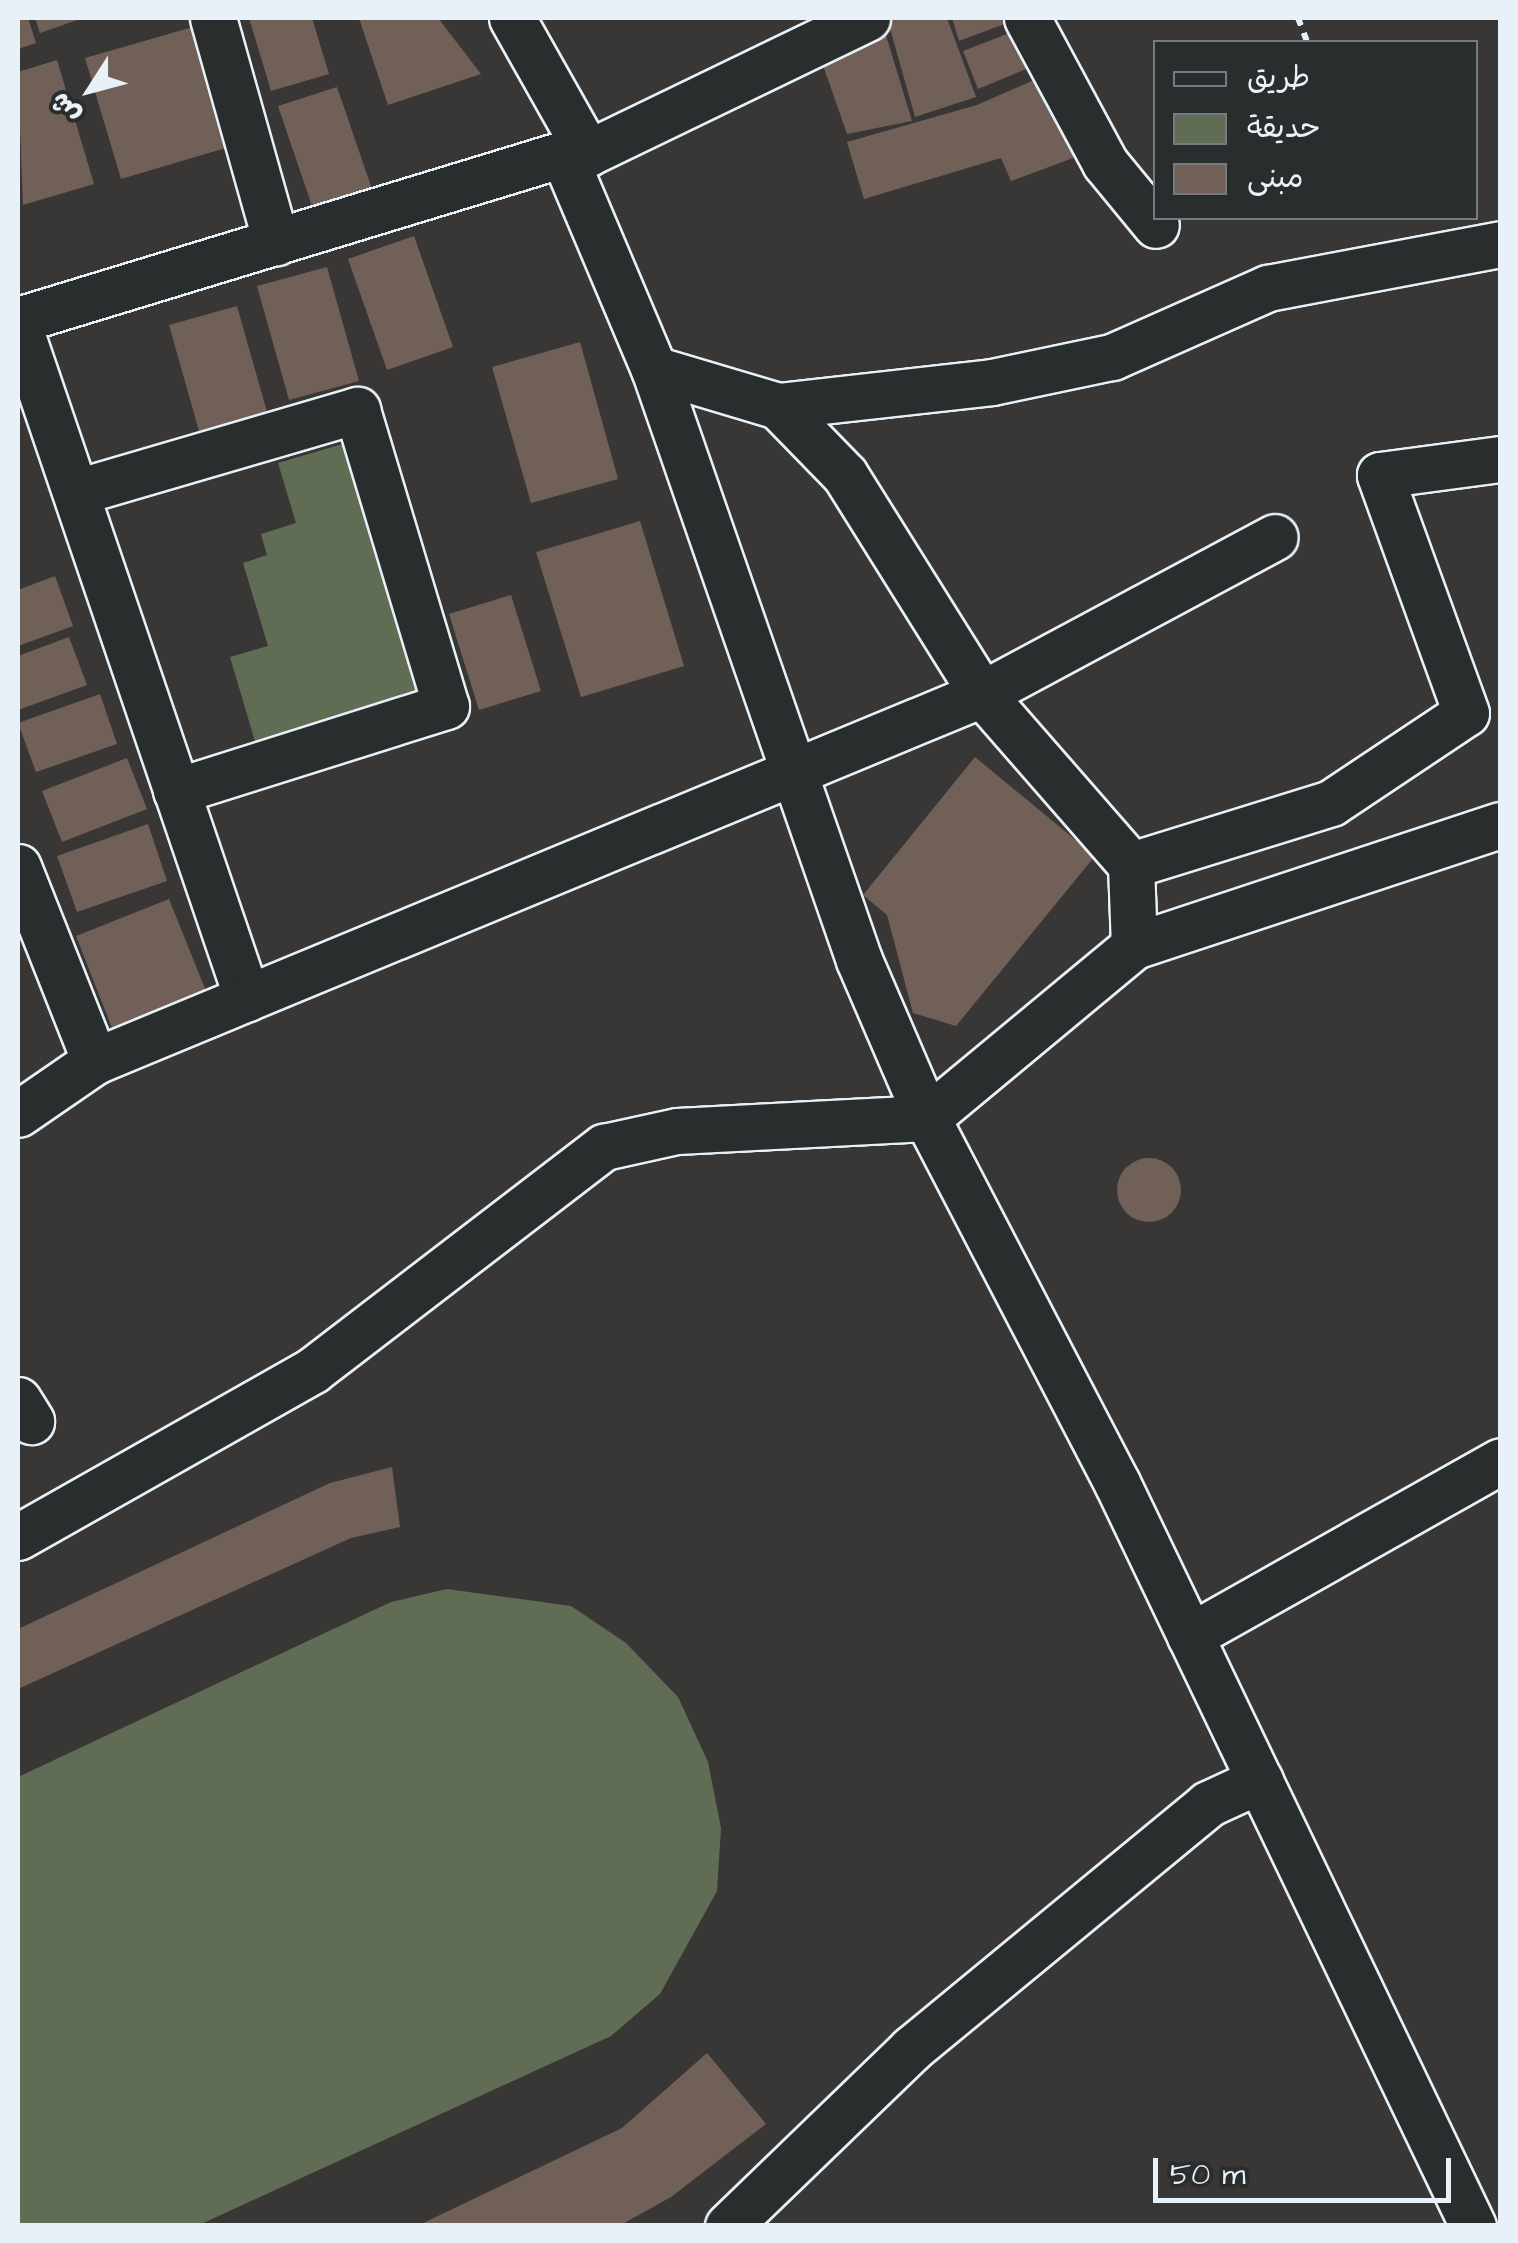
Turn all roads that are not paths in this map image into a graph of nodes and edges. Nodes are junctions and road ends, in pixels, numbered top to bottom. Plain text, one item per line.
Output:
1 (213, 18) edge
2 (512, 18) edge
3 (867, 18) edge
4 (1028, 18) edge
5 (803, 29) edge
6 (576, 154) junction
7 (1156, 225) dead end
8 (276, 242) junction
9 (1495, 258) edge
10 (18, 322) edge
11 (654, 369) junction
12 (778, 406) junction
13 (1500, 459) edge
14 (80, 491) junction
15 (1275, 537) dead end
16 (982, 694) junction
17 (796, 776) junction
18 (176, 791) junction
19 (1499, 831) edge
20 (1131, 865) junction
21 (18, 867) edge
22 (1134, 946) junction
23 (247, 998) junction
24 (95, 1061) junction
25 (18, 1114) edge
26 (928, 1118) junction
27 (1496, 1475) edge
28 (18, 1538) edge
29 (1190, 1636) junction
30 (1260, 1780) junction
31 (728, 2226) edge
32 (1474, 2226) edge

1 - 8 street
2 - 6 street
3 - 5 street
4 - 7 street
5 - 6 street
6 - 8 street
6 - 11 street
8 - 10 street
9 - 12 street
10 - 14 street
11 - 12 street
11 - 17 street
12 - 16 street
13 - 20 street
14 - 18 street
14 - 18 street
15 - 16 street
16 - 17 street
16 - 20 street
17 - 23 street
17 - 26 street
18 - 23 street
19 - 22 street
20 - 22 street
21 - 24 street
22 - 26 street
23 - 24 street
24 - 25 street
26 - 28 street
26 - 29 street
27 - 29 street
29 - 30 street
30 - 31 street
30 - 32 street

